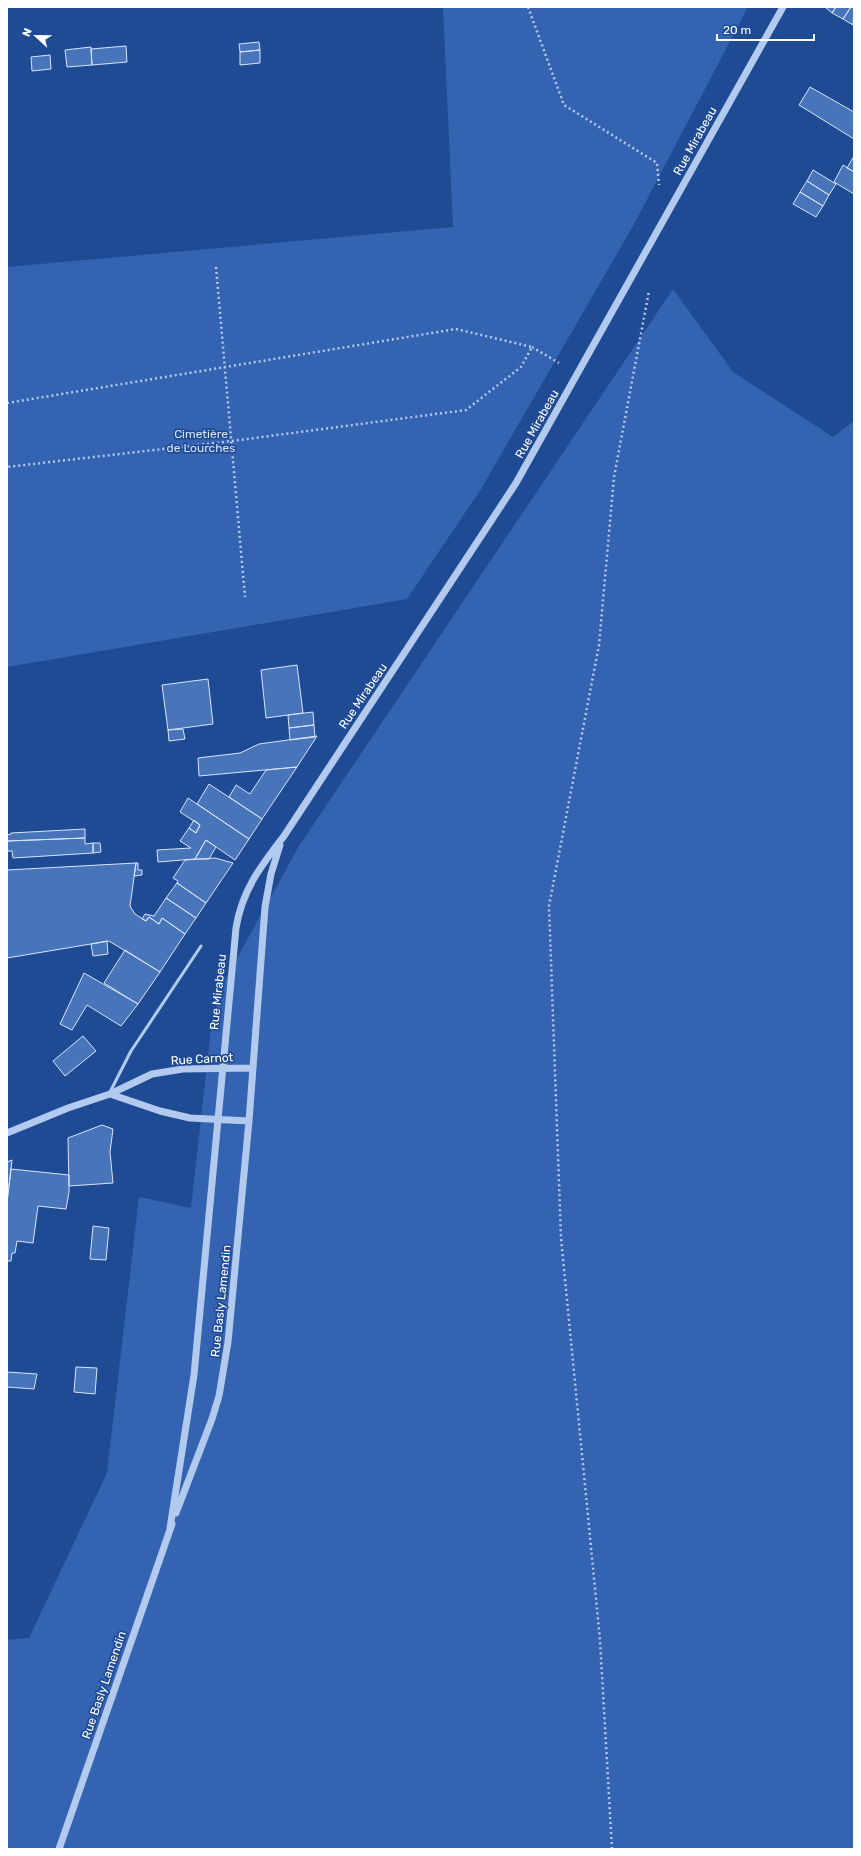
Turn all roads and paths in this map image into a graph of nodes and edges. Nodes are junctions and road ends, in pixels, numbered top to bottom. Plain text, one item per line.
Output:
1 (528, 7) edge
2 (783, 7) edge
3 (662, 222) junction
4 (216, 267) dead end
5 (651, 284) dead end
6 (532, 347) junction
7 (225, 366) junction
8 (574, 379) junction
9 (7, 402) edge
10 (232, 441) junction
11 (7, 467) edge
12 (246, 597) dead end
13 (284, 836) junction
14 (201, 946) dead end
15 (222, 1068) junction
16 (253, 1068) junction
17 (110, 1094) junction
18 (217, 1120) junction
19 (249, 1121) junction
20 (7, 1132) edge
21 (170, 1528) junction
22 (59, 1849) edge
23 (612, 1849) edge

1 - 3 path
2 - 3 street, Rue Mirabeau
3 - 8 street, Rue Mirabeau
4 - 7 path
5 - 23 path
6 - 7 path
6 - 8 path
6 - 10 path
7 - 9 path
7 - 10 path
8 - 13 street, Rue Mirabeau
10 - 11 path
10 - 12 path
13 - 15 street, Rue Mirabeau
13 - 16 street, Rue Mirabeau
14 - 17 lane
15 - 16 street, Rue Carnot
15 - 17 street, Rue Carnot
15 - 18 street, Rue Basly Lamendin
16 - 19 street, Rue Basly Lamendin
17 - 18 street
17 - 20 street, Rue Carnot
18 - 19 street
18 - 21 street, Rue Basly Lamendin
19 - 21 street, Rue Basly Lamendin
21 - 22 street, Rue Basly Lamendin

